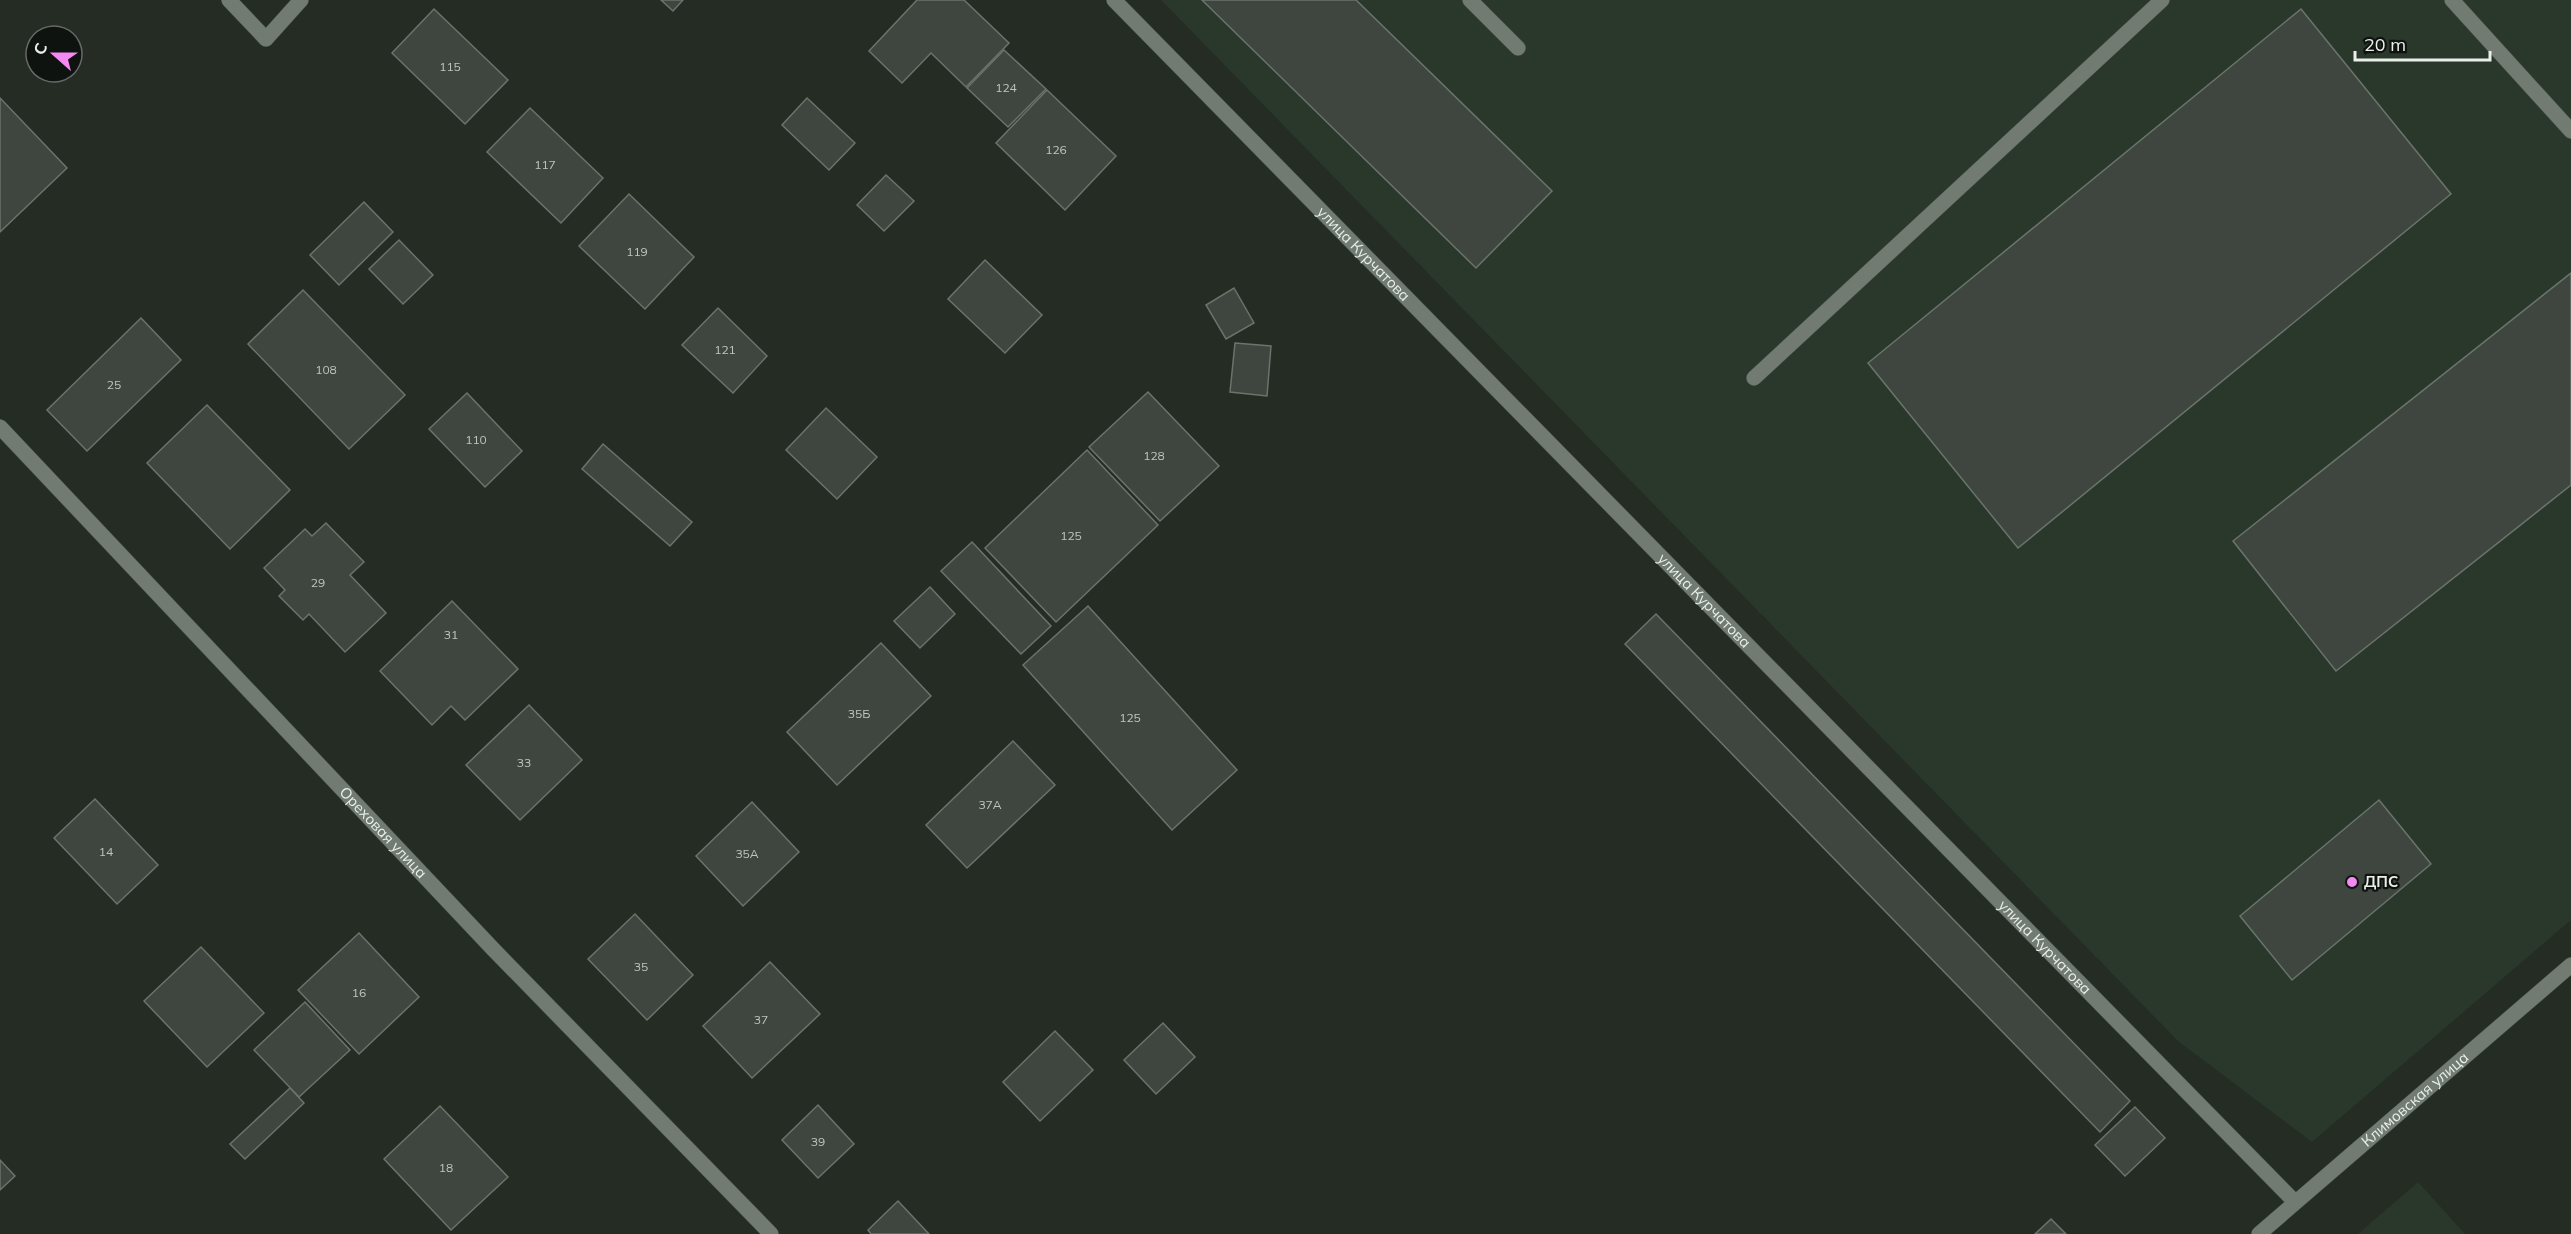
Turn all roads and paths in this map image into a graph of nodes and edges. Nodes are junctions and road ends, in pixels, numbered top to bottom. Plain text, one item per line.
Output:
1 (229, 0) edge
2 (301, 0) edge
3 (1114, 0) edge
4 (1470, 0) edge
5 (2162, 0) edge
6 (2452, 0) edge
7 (1518, 48) dead end
8 (2571, 131) edge
9 (1755, 378) dead end
10 (0, 428) edge
11 (2571, 965) edge
12 (2294, 1201) junction
13 (771, 1234) edge
14 (2259, 1234) edge

1 - 2 street
3 - 12 street, улица Курчатова
4 - 7 street
5 - 9 street
6 - 8 street
10 - 13 street, Ореховая улица
11 - 12 street, Климовская улица
12 - 14 street, Климовская улица

